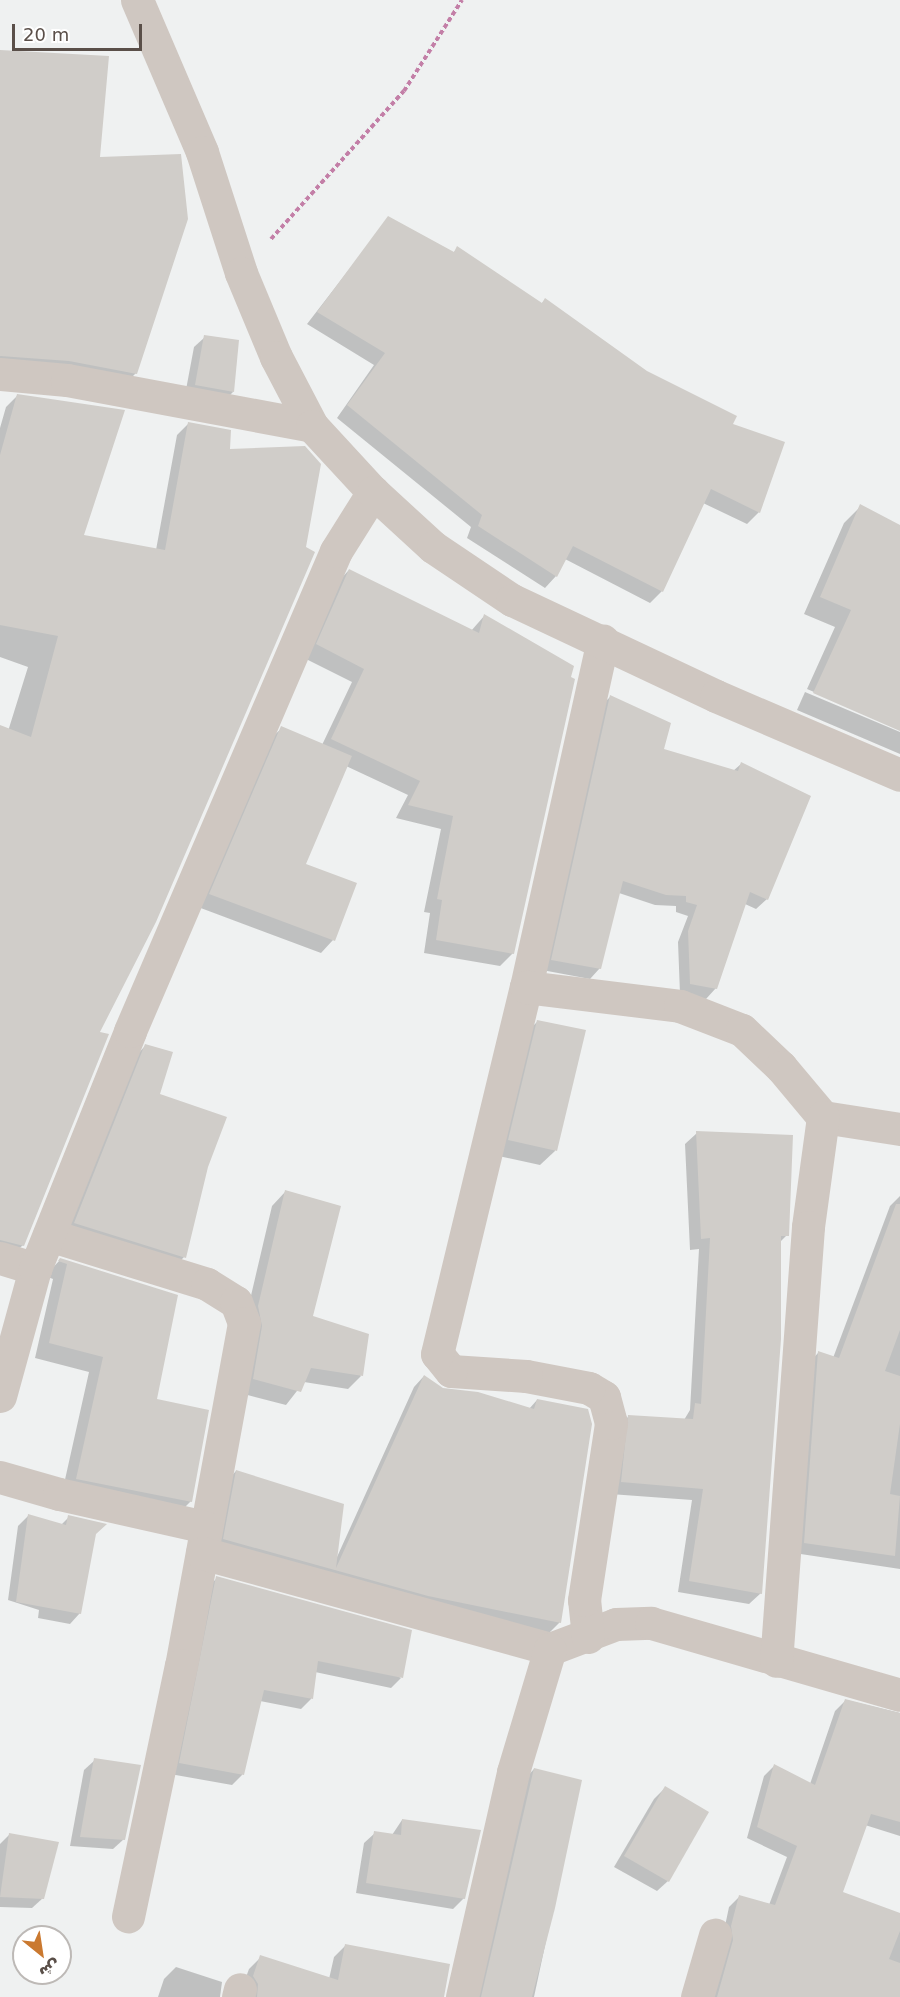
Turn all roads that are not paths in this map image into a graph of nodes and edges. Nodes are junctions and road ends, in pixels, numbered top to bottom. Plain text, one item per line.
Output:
1 (137, 0) edge
2 (0, 376) edge
3 (312, 426) junction
4 (373, 492) junction
5 (603, 640) junction
6 (900, 775) edge
7 (526, 987) junction
8 (823, 1117) junction
9 (900, 1129) edge
10 (49, 1235) junction
11 (0, 1258) edge
12 (35, 1269) junction
13 (0, 1396) edge
14 (0, 1477) edge
15 (203, 1540) junction
16 (588, 1637) junction
17 (550, 1648) junction
18 (776, 1661) junction
19 (900, 1695) edge
20 (128, 1917) dead end
21 (715, 1935) dead end
22 (462, 1997) edge
23 (697, 1997) edge

1 - 3 street
2 - 3 street
3 - 4 street
4 - 5 street
4 - 10 street
5 - 6 street
5 - 7 street
7 - 8 street
7 - 16 street
8 - 9 street
8 - 18 street
10 - 12 street
10 - 15 street
11 - 12 street
12 - 13 street
14 - 15 street
15 - 17 street
15 - 20 street
16 - 17 street
16 - 18 street
17 - 22 street
18 - 19 street
21 - 23 street

